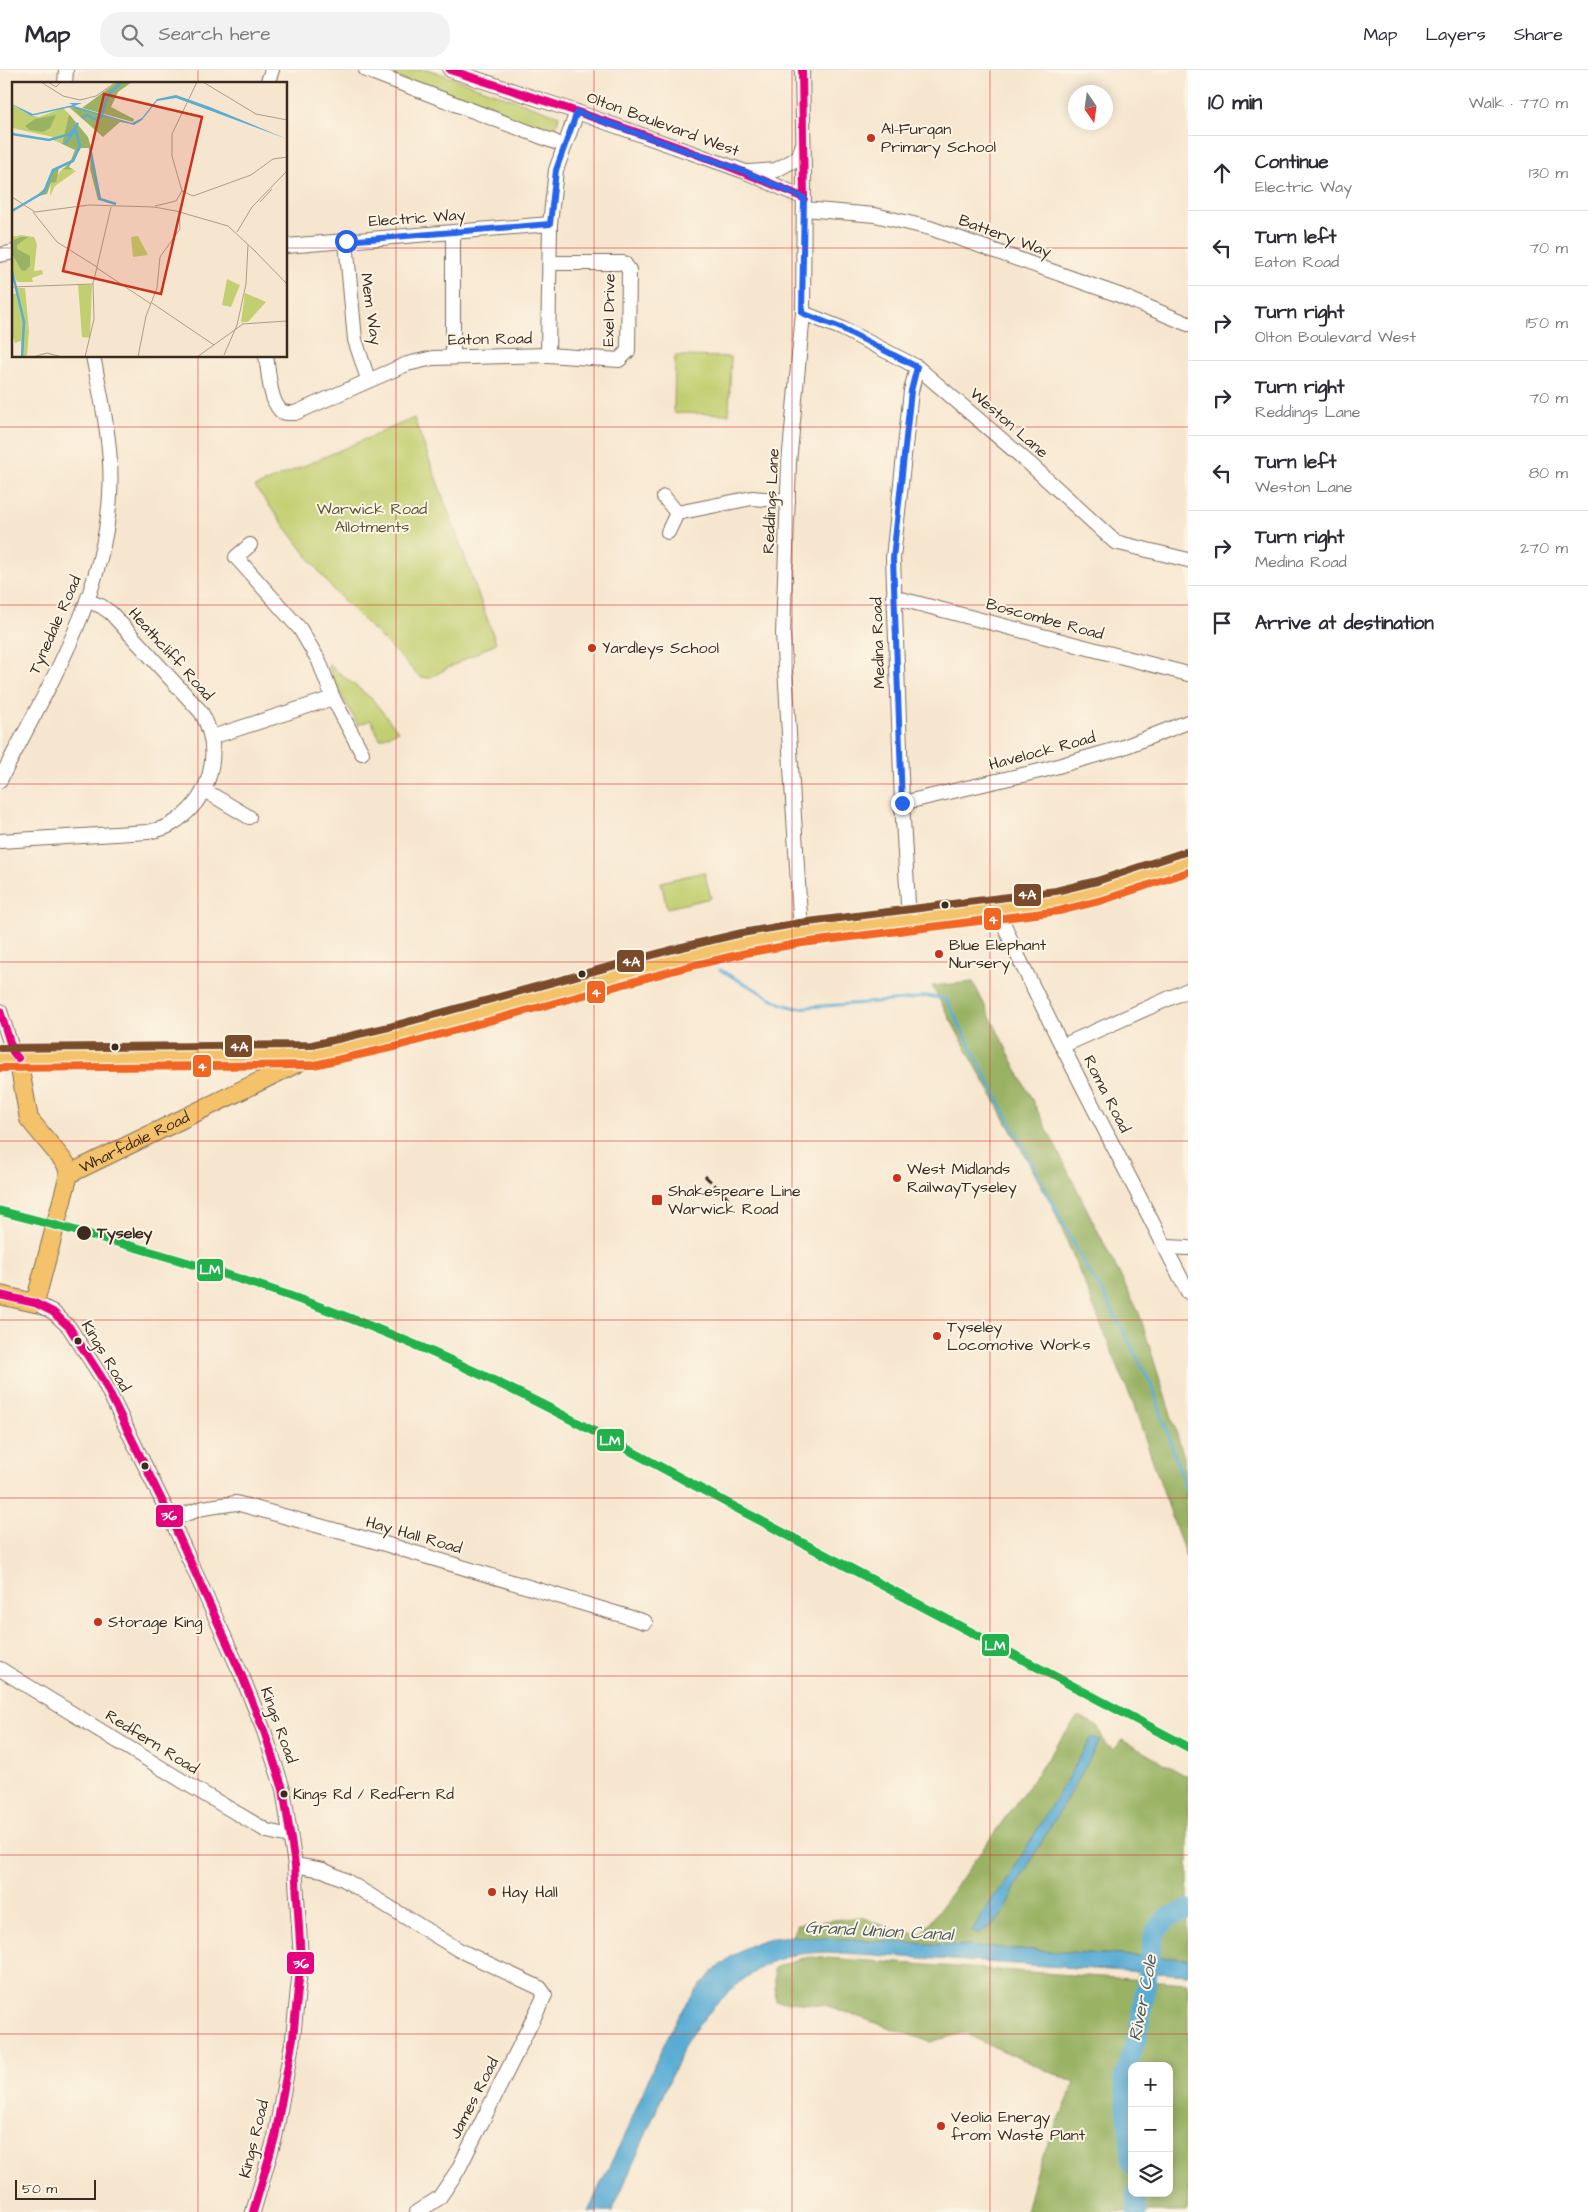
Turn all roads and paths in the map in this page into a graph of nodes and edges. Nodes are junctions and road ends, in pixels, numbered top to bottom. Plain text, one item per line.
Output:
1 (272, 70) edge
2 (366, 70) edge
3 (450, 70) edge
4 (802, 70) edge
5 (268, 82) edge
6 (577, 112) junction
7 (555, 142) dead end
8 (803, 142) junction
9 (746, 172) junction
10 (804, 204) junction
11 (550, 224) junction
12 (453, 233) junction
13 (346, 241) junction
14 (288, 246) edge
15 (550, 263) junction
16 (802, 313) junction
17 (1188, 324) edge
18 (548, 355) junction
19 (454, 356) junction
20 (93, 358) edge
21 (266, 358) edge
22 (917, 367) junction
23 (368, 380) junction
24 (664, 497) dead end
25 (788, 501) junction
26 (677, 513) junction
27 (668, 532) dead end
28 (250, 545) dead end
29 (1188, 560) edge
30 (893, 597) junction
31 (88, 601) junction
32 (1188, 674) edge
33 (333, 698) junction
34 (1188, 722) edge
35 (212, 737) junction
36 (362, 753) dead end
37 (0, 780) edge
38 (204, 790) junction
39 (902, 803) junction
40 (249, 816) dead end
41 (0, 841) edge
42 (1188, 861) edge
43 (998, 910) junction
44 (910, 920) junction
45 (800, 934) junction
46 (1188, 991) edge
47 (0, 1011) edge
48 (1062, 1046) junction
49 (313, 1055) junction
50 (264, 1056) junction
51 (9, 1058) edge
52 (245, 1088) junction
53 (69, 1174) junction
54 (1166, 1247) junction
55 (1188, 1248) edge
56 (1188, 1292) edge
57 (0, 1295) edge
58 (38, 1295) junction
59 (171, 1519) junction
60 (646, 1622) dead end
61 (0, 1669) edge
62 (290, 1836) junction
63 (295, 1865) junction
64 (254, 2212) edge
65 (417, 2212) edge

1 - 5 street
2 - 7 street
3 - 6 street, Olton Boulevard West
4 - 8 street, Reddings Lane
6 - 9 street, Olton Boulevard West
6 - 11 street, Eaton Road
8 - 9 street
8 - 10 street, Reddings Lane
9 - 10 street, Olton Boulevard West
10 - 16 street, Reddings Lane
10 - 17 street, Battery Way
11 - 12 street, Electric Way
11 - 15 street, Eaton Road
12 - 13 street, Electric Way
12 - 19 street
13 - 14 street, Electric Way
13 - 23 street, Mem Way
15 - 18 street, Eaton Road
15 - 18 street, Exel Drive
16 - 22 street, Weston Lane
16 - 25 street, Reddings Lane
18 - 19 street, Eaton Road
19 - 23 street, Eaton Road
20 - 31 street, Tynedale Road
21 - 23 street, Eaton Road
22 - 29 street, Weston Lane
22 - 30 street, Medina Road
24 - 26 street
25 - 26 street
25 - 45 street, Reddings Lane
26 - 27 street
28 - 33 street
30 - 32 street, Boscombe Road
30 - 39 street, Medina Road
31 - 35 street, Heathcliff Road
31 - 37 street, Tynedale Road
33 - 35 street
33 - 36 street
34 - 39 street, Havelock Road
35 - 38 street, Heathcliff Road
38 - 40 street
38 - 41 street, Heathcliff Road
39 - 44 street, Medina Road
42 - 43 highway
43 - 44 highway
43 - 48 street, Roma Road
44 - 45 highway
45 - 49 highway
46 - 48 street
47 - 51 street
48 - 54 street, Roma Road
49 - 50 highway
49 - 52 main road, Wharfdale Road
50 - 51 highway
50 - 52 main road, Wharfdale Road
51 - 53 main road
52 - 53 main road, Wharfdale Road
53 - 58 main road, Wharfdale Road
54 - 55 street
54 - 56 street, Roma Road
57 - 58 main road
58 - 59 street, Kings Road
59 - 60 street, Hay Hall Road
59 - 62 street, Kings Road
61 - 62 street, Redfern Road
62 - 63 street, Kings Road
63 - 64 street, Kings Road
63 - 65 street, James Road

